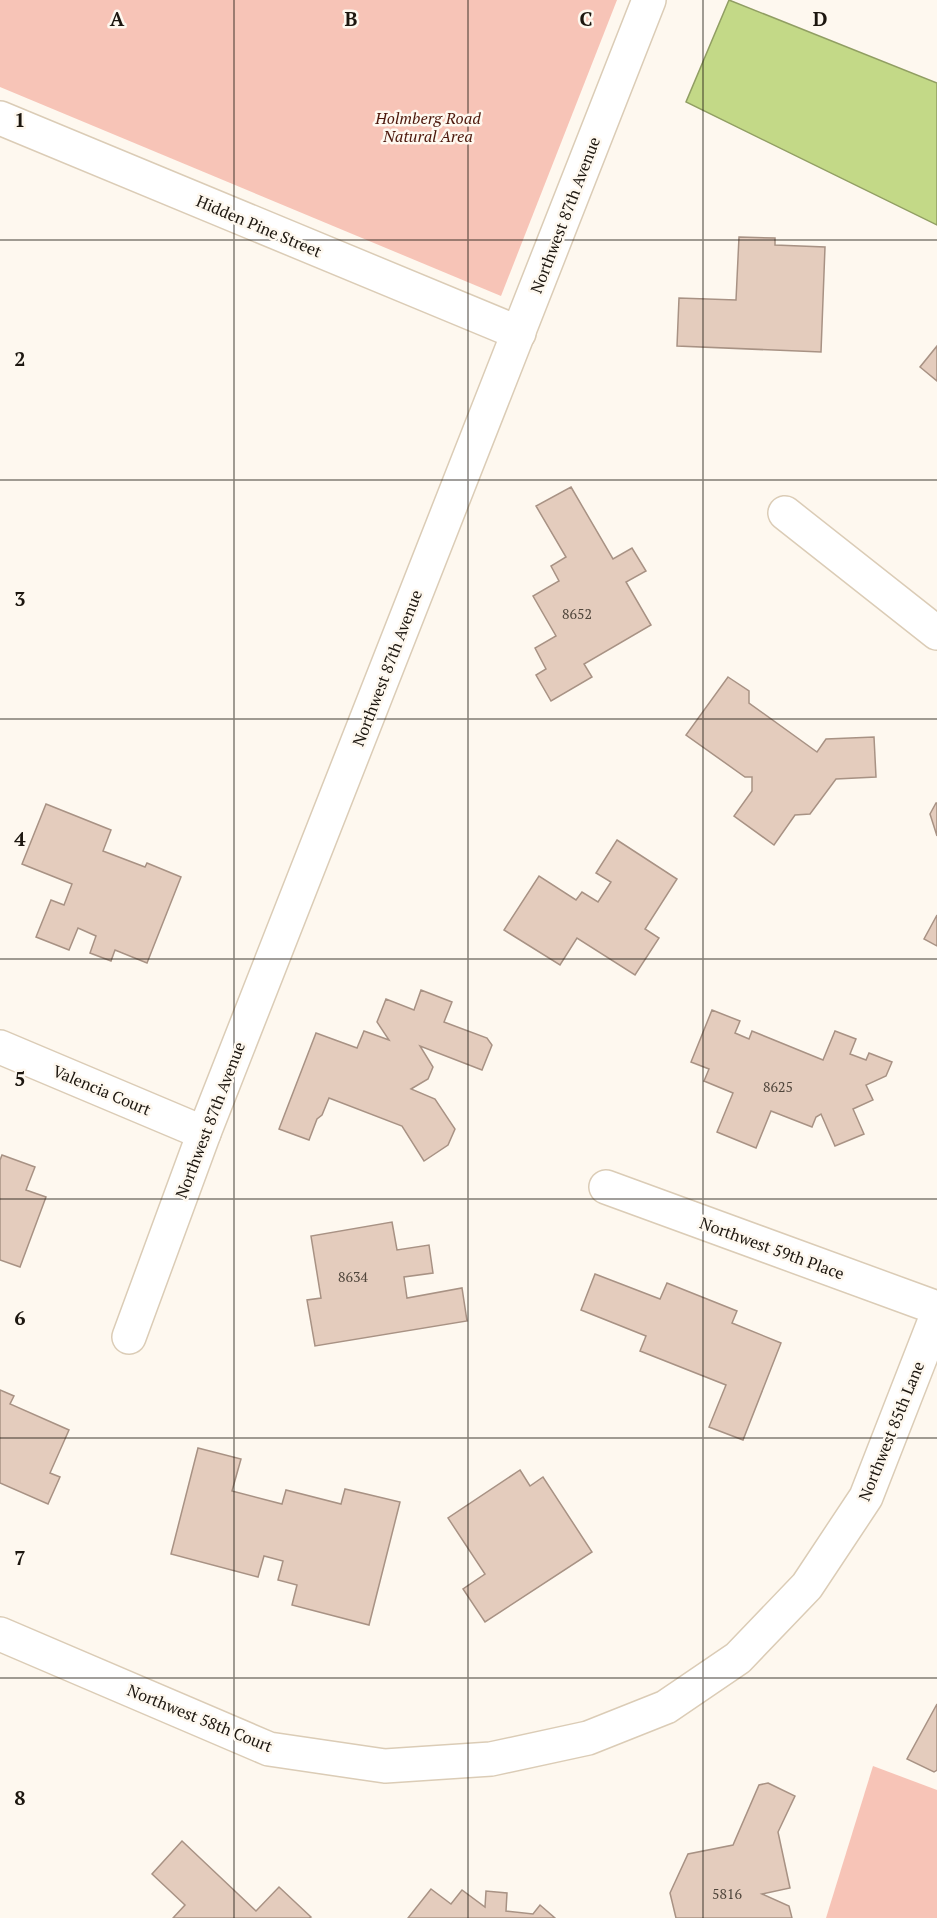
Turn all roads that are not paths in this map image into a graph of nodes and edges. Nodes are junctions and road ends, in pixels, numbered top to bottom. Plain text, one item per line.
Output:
1 (649, 0) edge
2 (0, 118) edge
3 (519, 333) junction
4 (785, 513) dead end
5 (937, 633) edge
6 (0, 1047) edge
7 (204, 1133) junction
8 (606, 1187) dead end
9 (937, 1308) edge
10 (937, 1315) edge
11 (129, 1337) dead end
12 (0, 1634) edge
13 (588, 1738) joint

1 - 3 street, Northwest 87th Avenue
2 - 3 street, Hidden Pine Street
3 - 7 street, Northwest 87th Avenue
4 - 5 street
6 - 7 street, Valencia Court
7 - 11 street, Northwest 87th Avenue
8 - 9 street, Northwest 59th Place
10 - 13 street, Northwest 85th Lane
12 - 13 street, Northwest 58th Court

